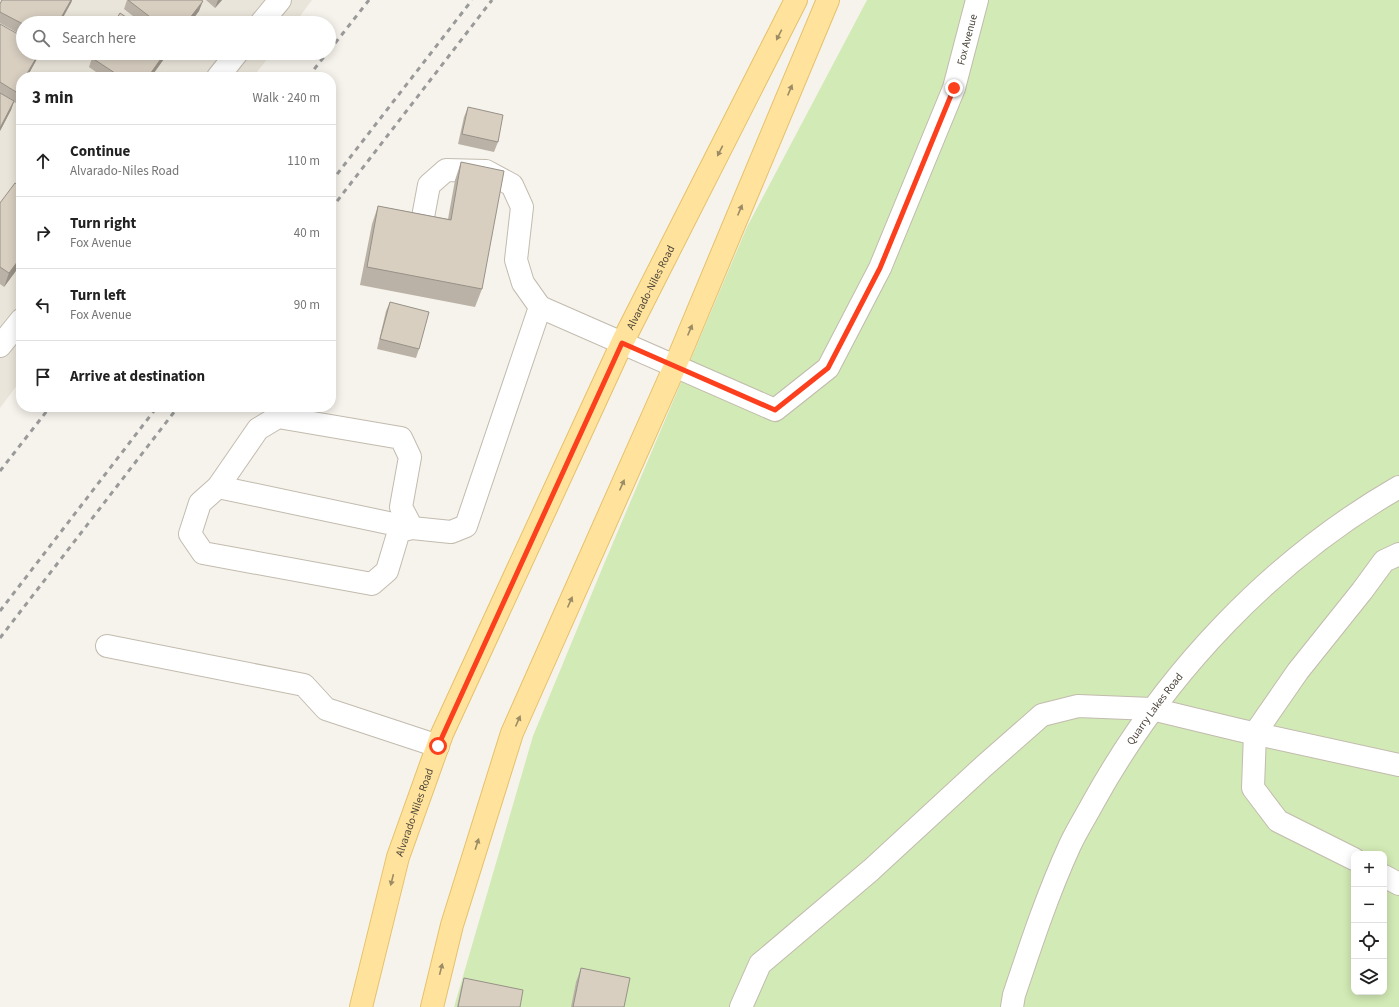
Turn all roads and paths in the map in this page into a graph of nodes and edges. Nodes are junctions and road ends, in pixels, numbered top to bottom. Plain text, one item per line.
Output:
1 (280, 0) edge
2 (796, 0) edge
3 (828, 0) edge
4 (977, 0) edge
5 (267, 16) edge
6 (231, 60) edge
7 (222, 72) edge
8 (423, 217) edge
9 (540, 307) junction
10 (16, 326) edge
11 (622, 343) junction
12 (0, 346) edge
13 (675, 366) junction
14 (218, 487) junction
15 (1399, 487) edge
16 (412, 528) junction
17 (1399, 554) edge
18 (107, 646) dead end
19 (1152, 709) junction
20 (1255, 733) junction
21 (438, 746) junction
22 (1399, 765) edge
23 (1351, 858) edge
24 (1387, 878) edge
25 (1399, 884) edge
26 (361, 1007) edge
27 (432, 1007) edge
28 (741, 1007) edge
29 (1012, 1007) edge

1 - 5 street
2 -> 11 main road, Alvarado-Niles Road
13 -> 3 main road
4 - 13 street, Fox Avenue
6 - 7 street
8 - 9 street
9 - 11 street, Fox Avenue
9 - 16 street
10 - 12 street
11 - 13 street, Fox Avenue
11 - 21 main road, Alvarado-Niles Road
27 -> 13 main road
14 - 16 street
14 - 16 street
14 - 16 street
15 - 19 street, Quarry Lakes Road
17 - 20 street
18 - 21 street
19 - 20 street
19 - 28 street
19 - 29 street, Quarry Lakes Road
20 - 22 street
20 - 23 street
21 -> 26 main road, Alvarado-Niles Road
24 - 25 street

